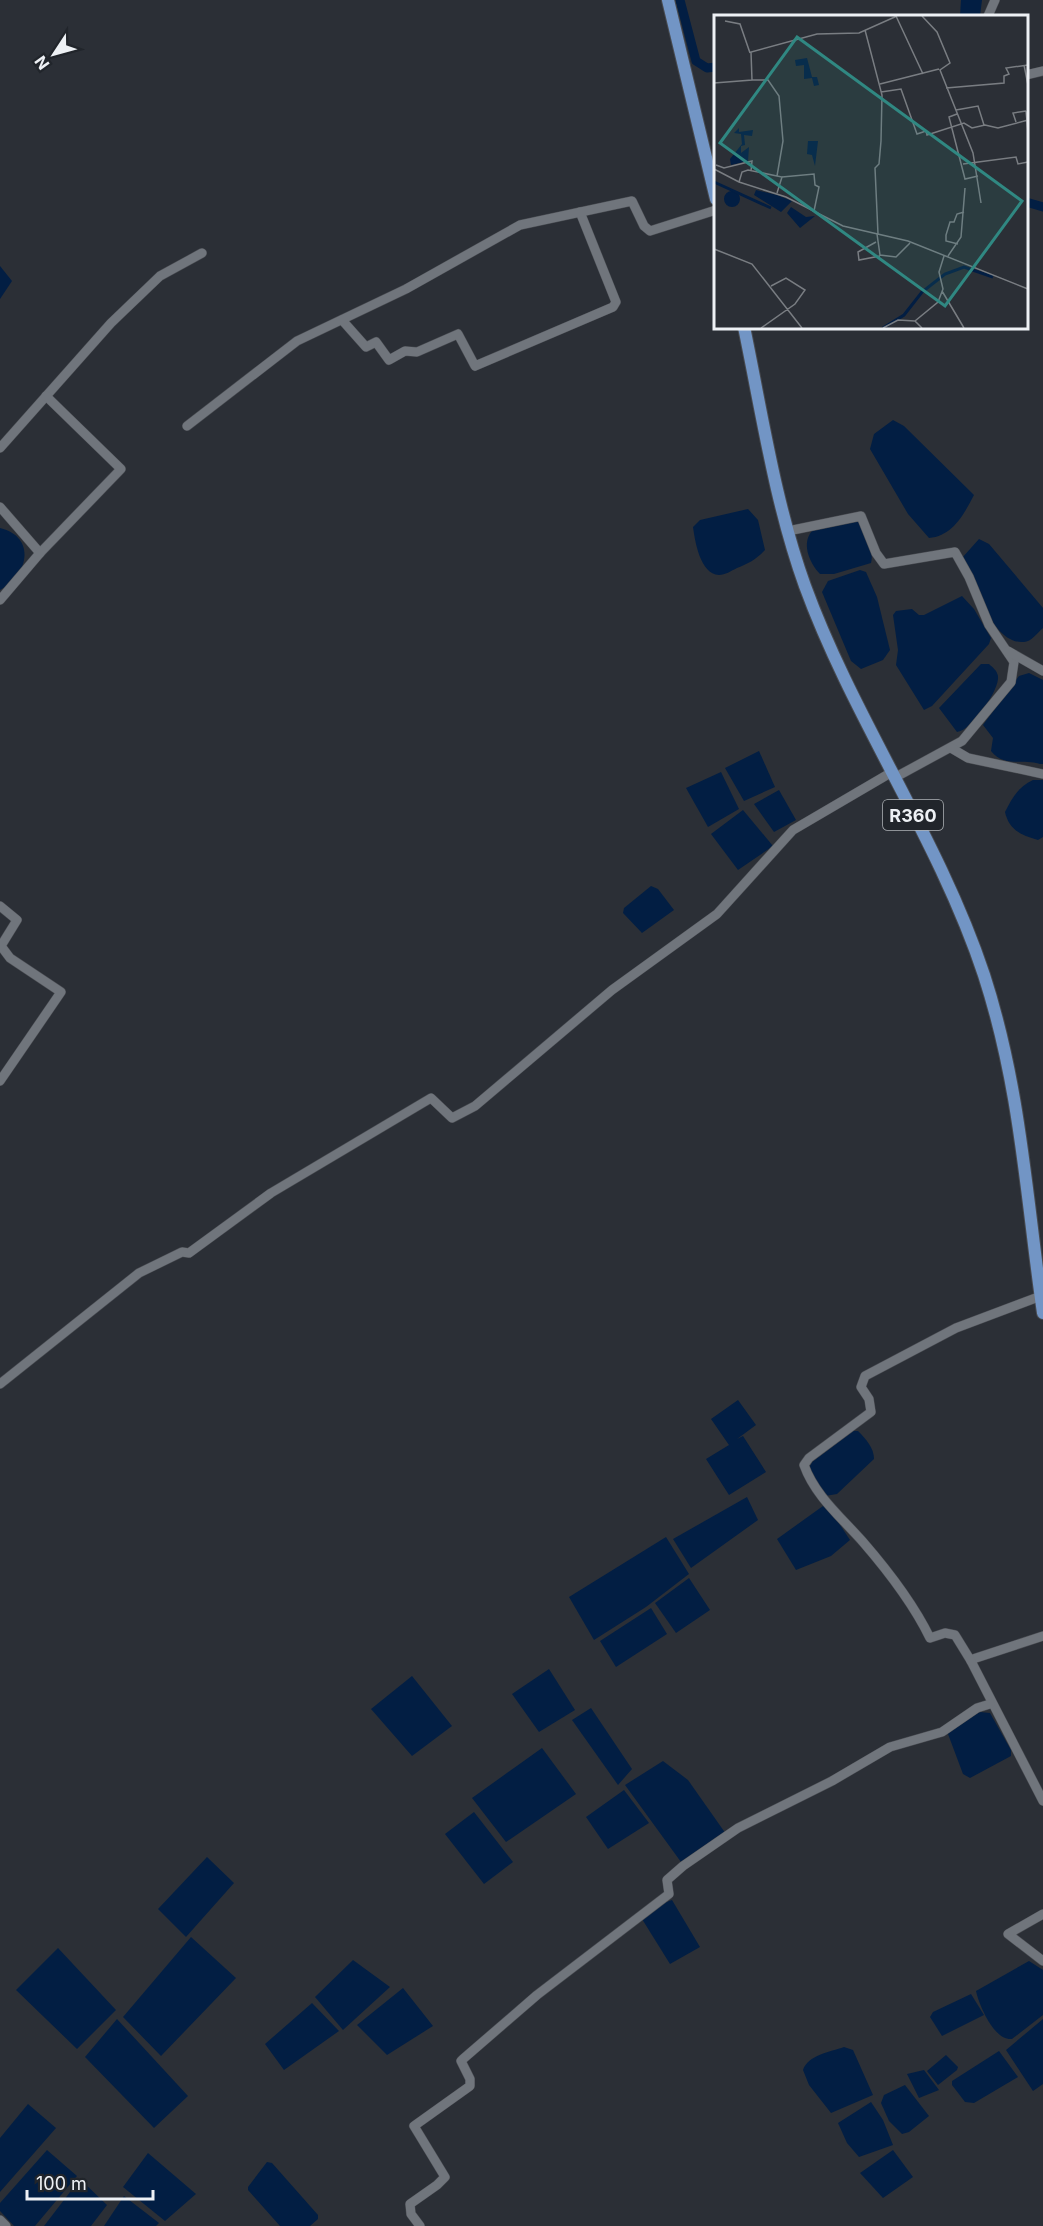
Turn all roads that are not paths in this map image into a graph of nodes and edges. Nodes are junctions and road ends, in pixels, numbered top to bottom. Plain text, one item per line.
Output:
1 (668, 0) edge
2 (995, 0) edge
3 (988, 15) edge
4 (1043, 71) edge
5 (1028, 75) edge
6 (714, 191) edge
7 (714, 211) edge
8 (580, 212) junction
9 (202, 253) dead end
10 (342, 320) junction
11 (744, 328) edge
12 (46, 396) junction
13 (187, 426) dead end
14 (0, 448) edge
15 (0, 507) edge
16 (788, 531) junction
17 (40, 553) junction
18 (0, 600) edge
19 (1006, 650) junction
20 (1043, 671) edge
21 (951, 748) junction
22 (1043, 774) edge
23 (893, 775) junction
24 (0, 906) edge
25 (0, 1081) edge
26 (1041, 1296) junction
27 (1043, 1313) edge
28 (0, 1384) edge
29 (1043, 1636) edge
30 (971, 1662) junction
31 (990, 1704) junction
32 (1043, 1801) edge
33 (1043, 1914) edge
34 (1043, 1961) edge
35 (0, 2220) edge
36 (6, 2226) edge
37 (420, 2226) edge

1 - 6 main road
2 - 3 street
4 - 5 street
7 - 8 street
8 - 10 street
8 - 10 street
9 - 12 street
10 - 13 street
11 - 16 main road, R360
12 - 14 street
12 - 17 street
15 - 17 street
16 - 19 street
16 - 23 main road, R360
17 - 18 street
19 - 20 street
19 - 21 street
21 - 22 street
21 - 23 street
23 - 26 main road, R360
23 - 28 street
24 - 25 street
26 - 27 main road, R360
26 - 30 street
29 - 30 street
30 - 31 street
31 - 32 street
31 - 37 street
33 - 34 street
35 - 36 street

